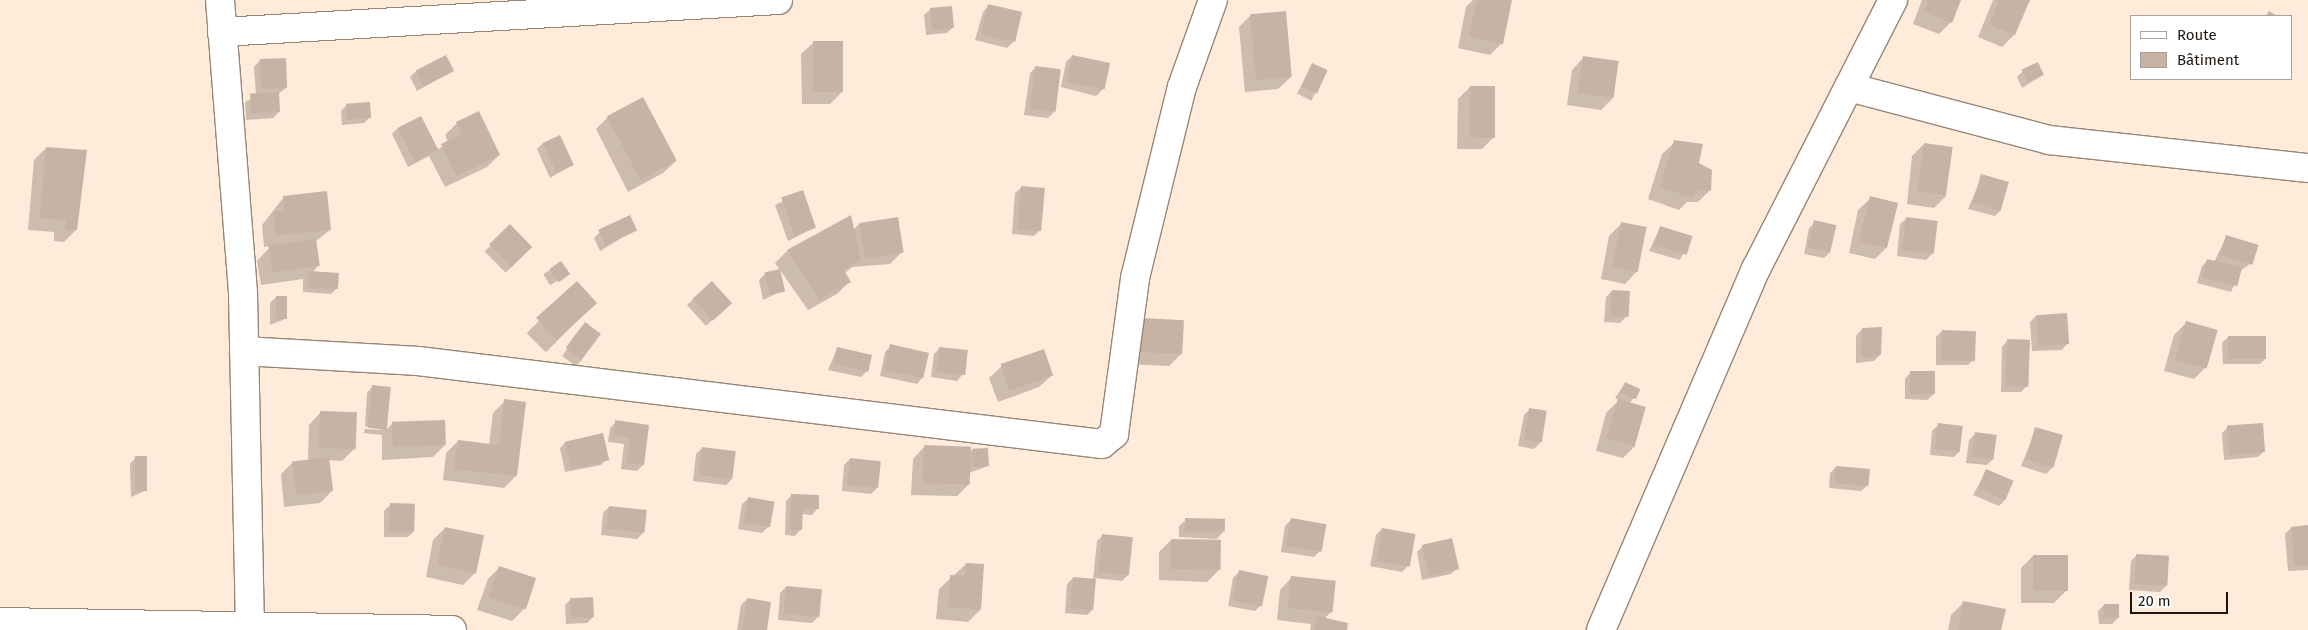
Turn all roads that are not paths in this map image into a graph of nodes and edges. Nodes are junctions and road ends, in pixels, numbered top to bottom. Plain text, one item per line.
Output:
1 (220, 0) edge
2 (778, 0) edge
3 (1213, 0) edge
4 (1893, 0) edge
5 (222, 32) junction
6 (1849, 87) junction
7 (2308, 168) edge
8 (244, 351) junction
9 (0, 622) edge
10 (250, 628) edge
11 (452, 630) edge
12 (1601, 630) edge

1 - 5 street
2 - 5 street
3 - 8 street
4 - 6 street
5 - 8 street
6 - 7 street
6 - 12 street
8 - 10 street
9 - 10 street
10 - 11 street

